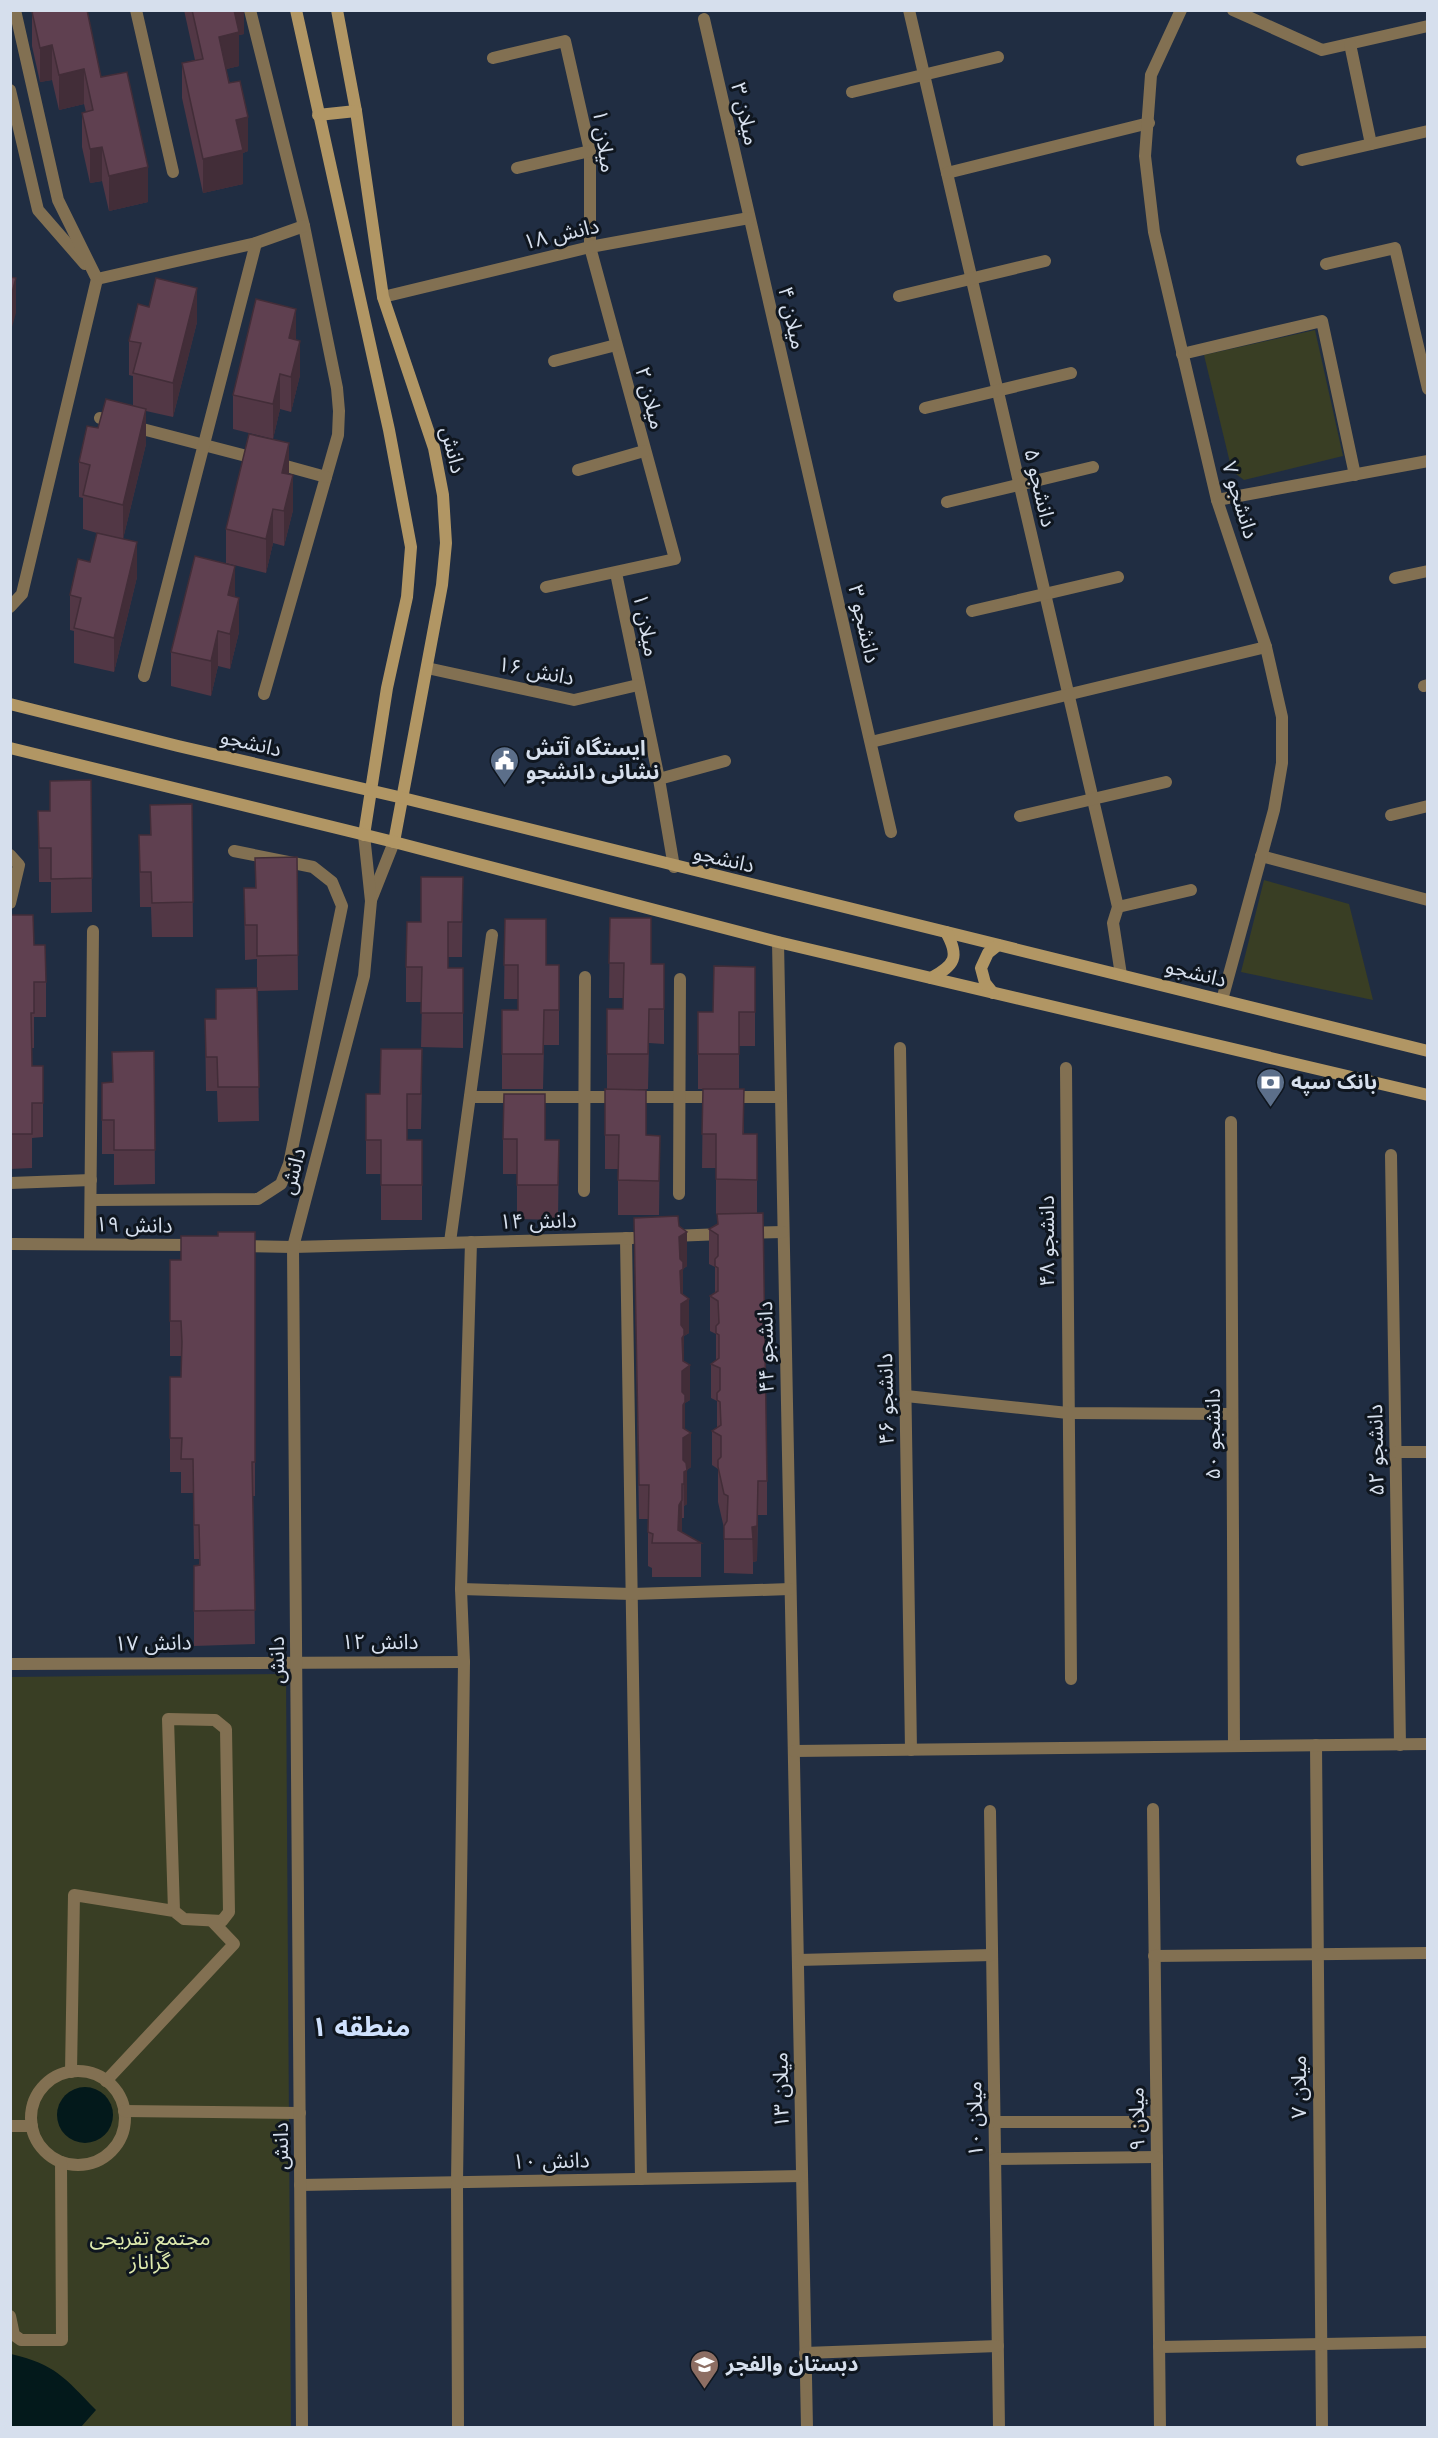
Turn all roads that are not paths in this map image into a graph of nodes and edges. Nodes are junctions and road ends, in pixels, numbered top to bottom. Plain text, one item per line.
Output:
1 (15, 10) edge
2 (136, 10) edge
3 (250, 10) edge
4 (296, 10) edge
5 (337, 10) edge
6 (909, 10) edge
7 (1181, 10) edge
8 (1233, 10) edge
9 (704, 19) dead end
10 (1428, 26) edge
11 (1350, 44) junction
12 (998, 57) dead end
13 (493, 58) dead end
14 (924, 75) junction
15 (10, 90) edge
16 (852, 92) dead end
17 (356, 111) junction
18 (318, 116) junction
19 (1149, 123) junction
20 (1428, 131) edge
21 (1371, 144) junction
22 (590, 151) junction
23 (1302, 160) dead end
24 (518, 168) dead end
25 (173, 172) dead end
26 (947, 174) junction
27 (749, 218) junction
28 (304, 226) junction
29 (256, 243) junction
30 (590, 246) junction
31 (1045, 261) dead end
32 (1326, 264) dead end
33 (972, 278) junction
34 (97, 279) junction
35 (899, 296) dead end
36 (383, 297) junction
37 (616, 345) junction
38 (1182, 354) junction
39 (554, 361) dead end
40 (1071, 373) dead end
41 (1428, 389) edge
42 (998, 390) junction
43 (925, 408) dead end
44 (100, 418) edge
45 (796, 426) joint
46 (204, 444) junction
47 (644, 451) junction
48 (1428, 461) edge
49 (1093, 467) dead end
50 (578, 470) dead end
51 (1355, 475) junction
52 (326, 477) junction
53 (1019, 485) junction
54 (1217, 500) junction
55 (947, 502) dead end
56 (1428, 571) edge
57 (616, 573) junction
58 (1118, 577) dead end
59 (1395, 578) dead end
60 (546, 586) dead end
61 (1045, 594) junction
62 (10, 607) edge
63 (972, 611) dead end
64 (1266, 647) junction
65 (427, 668) junction
66 (144, 676) dead end
67 (638, 685) junction
68 (264, 694) dead end
69 (1068, 695) junction
70 (10, 704) edge
71 (871, 742) junction
72 (10, 748) edge
73 (726, 761) dead end
74 (659, 779) junction
75 (1166, 782) dead end
76 (372, 791) junction
77 (403, 798) junction
78 (1092, 799) junction
79 (1428, 806) edge
80 (1391, 815) dead end
81 (1020, 816) dead end
82 (891, 832) dead end
83 (364, 835) junction
84 (394, 842) junction
85 (234, 851) dead end
86 (10, 855) edge
87 (1262, 856) junction
88 (674, 867) junction
89 (1191, 890) dead end
90 (1428, 900) edge
91 (371, 901) junction
92 (10, 903) edge
93 (1118, 907) junction
94 (93, 931) dead end
95 (946, 932) junction
96 (492, 935) dead end
97 (778, 942) junction
98 (998, 945) junction
99 (1121, 975) junction
100 (585, 977) dead end
101 (931, 978) junction
102 (681, 979) dead end
103 (993, 993) junction
104 (1222, 1000) junction
105 (900, 1048) dead end
106 (1428, 1051) edge
107 (1066, 1068) dead end
108 (1428, 1095) edge
109 (470, 1097) junction
110 (781, 1097) junction
111 (585, 1098) junction
112 (680, 1098) junction
113 (1231, 1122) dead end
114 (1391, 1155) dead end
115 (91, 1180) junction
116 (10, 1183) edge
117 (584, 1191) dead end
118 (679, 1194) dead end
119 (91, 1200) junction
120 (783, 1232) junction
121 (626, 1238) junction
122 (450, 1242) junction
123 (471, 1242) junction
124 (90, 1243) junction
125 (10, 1244) edge
126 (293, 1247) junction
127 (906, 1396) junction
128 (1068, 1413) junction
129 (1232, 1414) junction
130 (1396, 1452) junction
131 (1428, 1452) edge
132 (461, 1588) junction
133 (790, 1589) junction
134 (632, 1594) junction
135 (296, 1661) junction
136 (464, 1662) junction
137 (10, 1664) edge
138 (1071, 1679) dead end
139 (1428, 1744) edge
140 (1316, 1745) junction
141 (1400, 1745) junction
142 (1234, 1746) junction
143 (911, 1750) junction
144 (794, 1751) junction
145 (1153, 1809) dead end
146 (990, 1811) dead end
147 (174, 1911) junction
148 (213, 1922) junction
149 (1428, 1953) edge
150 (1318, 1954) junction
151 (992, 1955) junction
152 (1154, 1956) junction
153 (798, 1960) junction
154 (71, 2072) junction
155 (106, 2081) junction
156 (124, 2111) junction
157 (300, 2113) junction
158 (994, 2122) junction
159 (1156, 2122) junction
160 (10, 2126) edge
161 (32, 2126) junction
162 (1156, 2157) junction
163 (995, 2159) junction
164 (61, 2162) junction
165 (802, 2176) junction
166 (641, 2179) junction
167 (457, 2182) junction
168 (300, 2185) junction
169 (10, 2316) edge
170 (1428, 2342) edge
171 (1321, 2344) junction
172 (998, 2346) junction
173 (1159, 2348) junction
174 (805, 2353) junction
175 (302, 2427) edge
176 (458, 2427) edge
177 (807, 2427) edge
178 (999, 2427) edge
179 (1160, 2427) edge
180 (1322, 2427) edge

1 - 34 street
2 - 25 street
3 - 28 street
4 - 18 main road, دانش
5 - 17 main road, دانش
6 - 14 street, دانشجو ۵
7 - 19 street, دانشجو ۷
8 - 11 street
9 - 27 street, میلان ۳
10 - 11 street
11 - 21 street
12 - 14 street
13 - 22 street, میلان ۱
14 - 16 street
14 - 26 street, دانشجو ۵
15 - 34 street
17 - 18 main road
17 - 36 main road, دانش
18 - 76 main road, دانش
19 - 26 street
19 - 38 street, دانشجو ۷
20 - 21 street
21 - 23 street
22 - 24 street
22 - 30 street, میلان ۱
26 - 33 street, دانشجو ۵
27 - 30 street, دانش ۱۸
27 - 45 street, میلان ۴
28 - 29 street
28 - 52 street
29 - 34 street
29 - 46 street
30 - 36 street, دانش ۱۸
30 - 37 street, میلان ۲
31 - 33 street
32 - 41 street
33 - 35 street
33 - 42 street, دانشجو ۵
34 - 62 street
36 - 65 main road, دانش
37 - 39 street
37 - 47 street, میلان ۲
38 - 51 street
38 - 54 street, دانشجو ۷
40 - 42 street
42 - 43 street
42 - 53 street, دانشجو ۵
44 - 46 street
45 - 71 street, دانشجو ۳
46 - 52 street
46 - 66 street
47 - 50 street
47 - 57 street, میلان ۲
48 - 51 street
49 - 53 street
51 - 54 street
52 - 68 street
53 - 55 street
53 - 61 street, دانشجو ۵
54 - 64 street, دانشجو ۷
56 - 59 street
57 - 60 street
57 - 67 street, میلان ۱
58 - 61 street
61 - 63 street
61 - 69 street, دانشجو ۵
64 - 69 street
64 - 87 street, دانشجو ۷
65 - 67 street, دانش ۱۶
65 - 77 main road, دانش
67 - 74 street, میلان ۱
69 - 71 street
69 - 78 street, دانشجو ۵
70 - 76 main road, دانشجو
71 - 82 street, دانشجو ۳
72 - 83 main road
73 - 74 street
74 - 88 street, میلان ۱
75 - 78 street
76 - 77 main road, دانشجو
76 - 83 main road, دانش
77 - 84 main road, دانش
77 - 88 main road, دانشجو
78 - 81 street
78 - 93 street, دانشجو ۵
79 - 80 street
83 - 84 main road
83 - 91 street, دانش
84 - 91 street, دانش
84 - 97 main road
85 - 119 street
86 - 92 street
87 - 90 street
87 - 104 street, دانشجو ۷
88 - 95 main road, دانشجو
89 - 93 street
91 - 126 street, دانش
93 - 99 street, دانشجو ۵
94 - 115 street
95 - 98 main road, دانشجو
95 - 101 main road
96 - 109 street
97 - 101 main road
97 - 110 street, دانشجو ۴۴
98 - 99 main road, دانشجو
98 - 103 main road
99 - 104 main road, دانشجو
100 - 111 street
101 - 103 main road
102 - 112 street
103 - 108 main road
104 - 106 main road, دانشجو
105 - 127 street, دانشجو ۴۶
107 - 128 street, دانشجو ۴۸
109 - 111 street
109 - 122 street
110 - 112 street
110 - 120 street, دانشجو ۴۴
111 - 112 street
111 - 117 street
112 - 118 street
113 - 129 street, دانشجو ۵۰
114 - 130 street, دانشجو ۵۲
115 - 116 street
115 - 119 street
119 - 124 street
120 - 121 street, دانش ۱۴
120 - 133 street, دانشجو ۴۴
121 - 123 street, دانش ۱۴
121 - 134 street
122 - 123 street, دانش ۱۴
122 - 126 street, دانش ۱۴
123 - 132 street
124 - 125 street, دانش ۱۹
124 - 126 street, دانش ۱۹
126 - 135 street, دانش
127 - 128 street
127 - 143 street, دانشجو ۴۶
128 - 129 street
128 - 138 street, دانشجو ۴۸
129 - 142 street, دانشجو ۵۰
130 - 131 street
130 - 141 street, دانشجو ۵۲
132 - 134 street
132 - 136 street
133 - 134 street
133 - 144 street, دانشجو ۴۴
134 - 166 street
135 - 136 street, دانش ۱۲
135 - 137 street, دانش ۱۷
135 - 157 street, دانش
136 - 167 street
139 - 141 street
140 - 141 street
140 - 142 street
140 - 150 street, میلان ۷
142 - 143 street
143 - 144 street
144 - 153 street, میلان ۱۳
145 - 152 street, میلان ۹
146 - 151 street, میلان ۱۰
147 - 148 street
147 - 148 street
147 - 154 street
148 - 155 street
149 - 150 street
150 - 152 street
150 - 171 street, میلان ۷
151 - 153 street
151 - 158 street, میلان ۱۰
152 - 159 street, میلان ۹
153 - 165 street, میلان ۱۳
154 - 155 street
154 - 161 street
155 - 156 street
156 - 157 street
156 - 164 street
157 - 168 street, دانش
158 - 159 street
158 - 163 street, میلان ۱۰
159 - 162 street, میلان ۹
160 - 161 street
161 - 164 street
162 - 163 street
162 - 173 street, میلان ۹
163 - 172 street, میلان ۱۰
164 - 169 street
165 - 166 street, دانش ۱۰
165 - 174 street, میلان ۱۳
166 - 167 street, دانش ۱۰
167 - 168 street, دانش ۱۰
167 - 176 street
168 - 175 street, دانش
170 - 171 street
171 - 173 street
171 - 180 street, میلان ۷
172 - 174 street
172 - 178 street, میلان ۱۰
173 - 179 street, میلان ۹
174 - 177 street, میلان ۱۳

